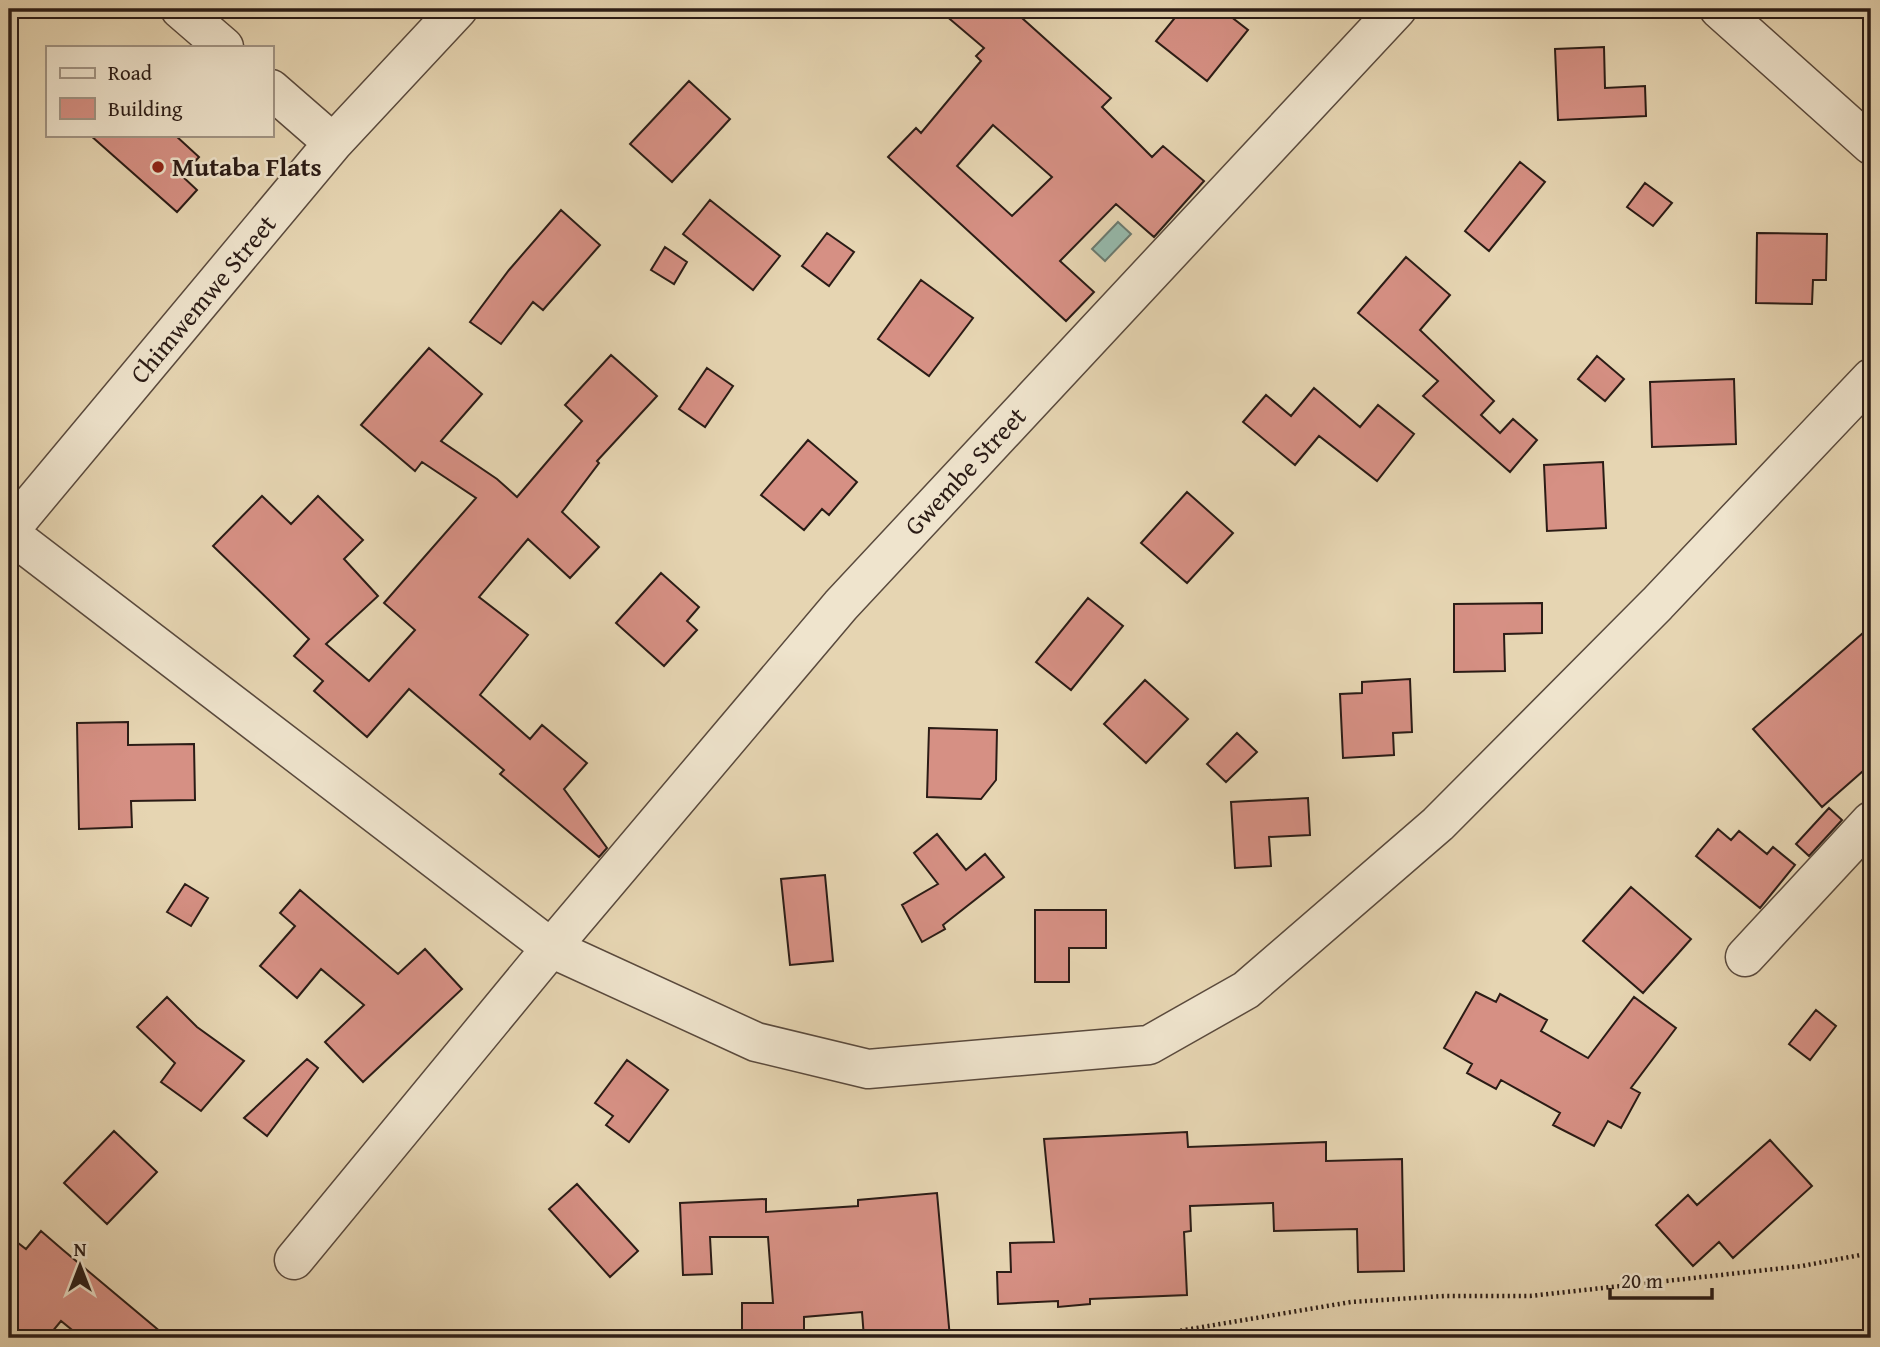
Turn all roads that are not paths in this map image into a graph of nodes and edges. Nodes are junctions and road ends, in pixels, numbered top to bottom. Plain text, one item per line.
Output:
1 (180, 9) edge
2 (458, 9) edge
3 (1397, 9) edge
4 (1719, 9) edge
5 (223, 46) edge
6 (273, 91) edge
7 (332, 144) junction
8 (1871, 145) edge
9 (1871, 378) edge
10 (9, 532) edge
11 (1871, 821) edge
12 (551, 948) junction
13 (1745, 957) dead end
14 (294, 1260) dead end

1 - 5 street
2 - 7 street, Chimwemwe Street
3 - 12 street, Gwembe Street
4 - 8 street
6 - 7 street
7 - 10 street, Chimwemwe Street
9 - 12 street
10 - 12 street
11 - 13 street
12 - 14 street, Gwembe Street

